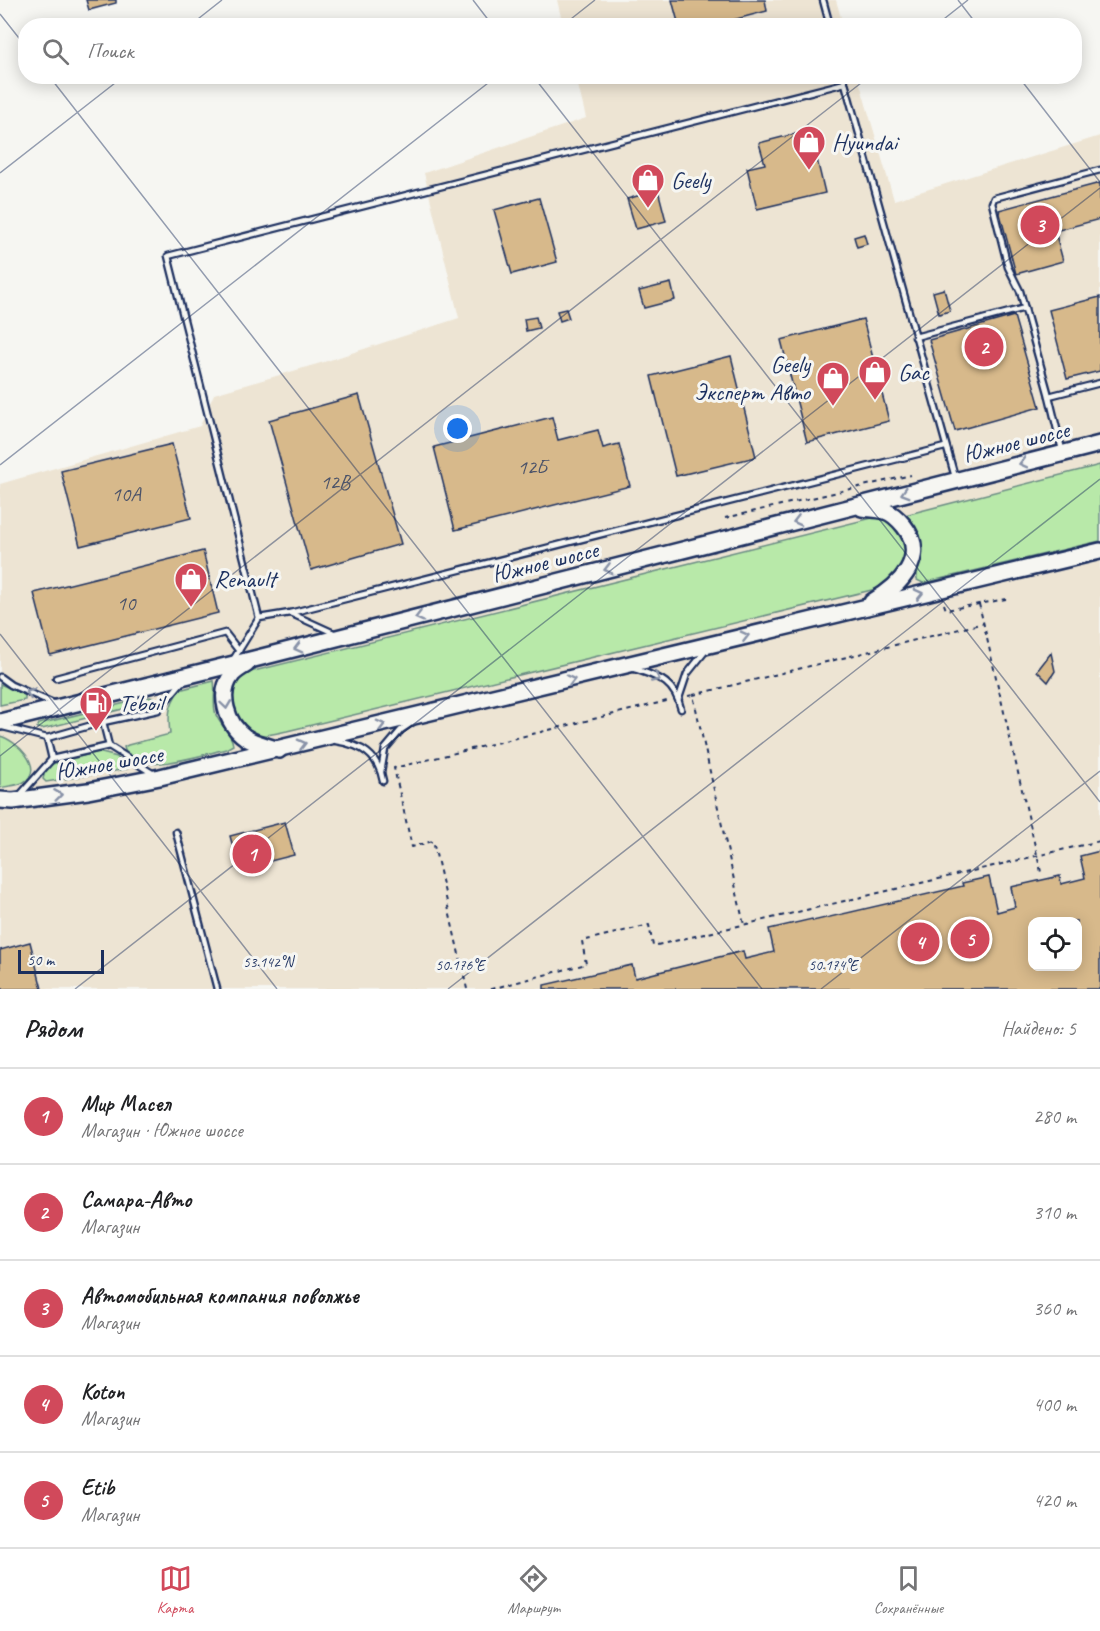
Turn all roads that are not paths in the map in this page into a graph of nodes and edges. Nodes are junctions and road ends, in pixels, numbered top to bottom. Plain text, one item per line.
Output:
1 (823, 0) edge
2 (828, 18) edge
3 (841, 84) edge
4 (845, 84) edge
5 (1100, 170) edge
6 (1025, 308) junction
7 (915, 337) junction
8 (1100, 383) edge
9 (1049, 396) junction
10 (1100, 444) edge
11 (945, 447) junction
12 (1062, 454) junction
13 (955, 480) junction
14 (854, 507) junction
15 (1100, 551) edge
16 (862, 608) junction
17 (290, 613) junction
18 (259, 618) junction
19 (341, 637) junction
20 (710, 645) junction
21 (239, 651) junction
22 (254, 659) junction
23 (231, 665) junction
24 (627, 666) junction
25 (187, 676) junction
26 (0, 677) edge
27 (56, 678) dead end
28 (679, 698) junction
29 (62, 707) junction
30 (681, 709) dead end
31 (427, 714) junction
32 (0, 722) edge
33 (103, 722) junction
34 (0, 727) edge
35 (47, 738) junction
36 (324, 739) junction
37 (109, 746) junction
38 (279, 750) junction
39 (52, 759) junction
40 (381, 772) junction
41 (160, 777) junction
42 (383, 781) dead end
43 (7, 800) edge
44 (176, 832) dead end
45 (217, 989) edge

1 - 2 lane
3 - 18 lane
4 - 7 lane
5 - 6 lane
6 - 7 lane
6 - 9 lane
7 - 11 lane
8 - 9 lane
9 - 12 lane
10 - 12 main road, Южное шоссе
11 - 13 lane
11 - 17 lane
12 -> 13 main road, Южное шоссе
13 -> 14 main road, Южное шоссе
14 - 16 main road
14 -> 19 main road, Южное шоссе
16 -> 15 main road, Южное шоссе
20 -> 16 main road, Южное шоссе
17 - 18 lane
17 - 19 lane
18 - 21 lane
19 -> 22 main road, Южное шоссе
20 - 24 main road, Южное шоссе
20 - 28 lane
21 - 23 lane
21 - 27 lane
22 - 23 main road, Южное шоссе
22 -> 38 main road
23 - 25 main road, Южное шоссе
24 -> 28 lane
31 -> 24 main road, Южное шоссе
25 - 29 main road, Южное шоссе
25 - 33 lane
29 -> 26 lane
28 - 30 lane
29 - 32 main road, Южное шоссе
36 -> 31 main road, Южное шоссе
31 - 40 lane
33 - 35 lane
33 - 37 lane
34 - 35 lane
35 - 39 lane
38 -> 36 main road, Южное шоссе
36 - 40 lane
37 - 39 lane
37 - 41 lane
38 - 41 main road, Южное шоссе
39 - 43 lane
40 - 42 lane
43 -> 41 main road, Южное шоссе
44 - 45 lane

